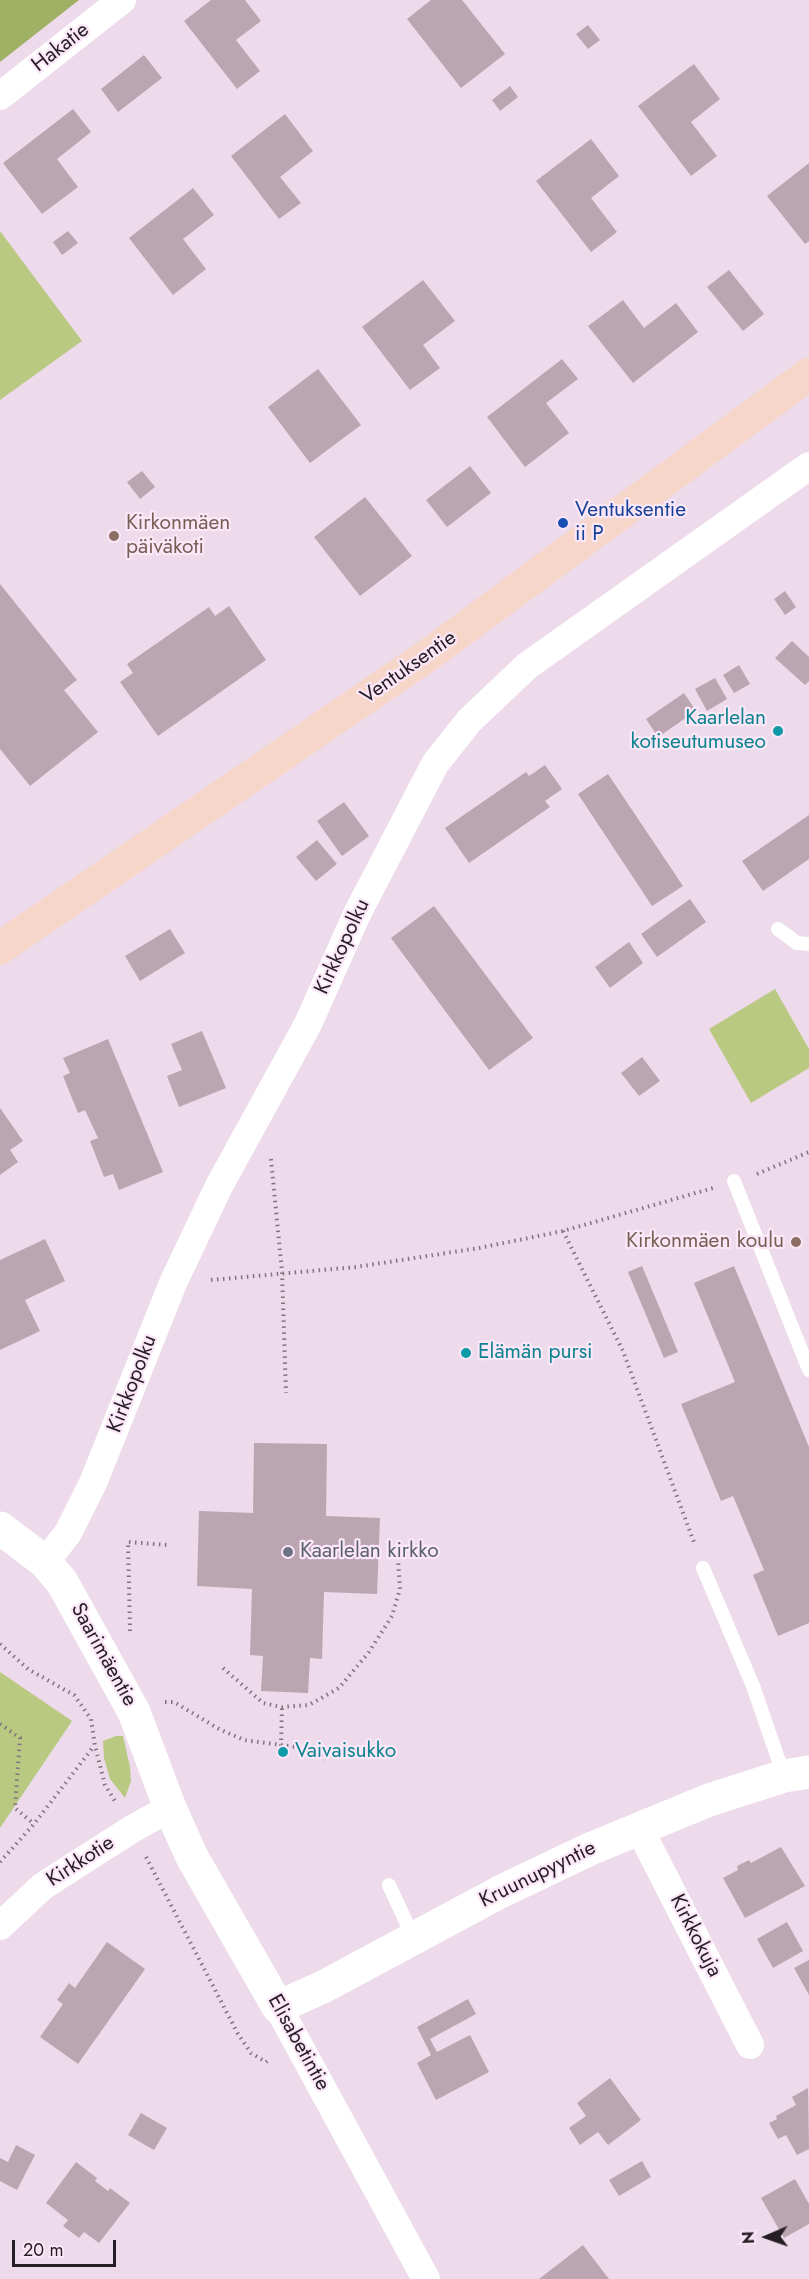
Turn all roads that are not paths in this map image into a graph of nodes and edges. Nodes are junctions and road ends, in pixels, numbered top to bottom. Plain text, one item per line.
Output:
1 (122, 0) edge
2 (0, 96) edge
3 (809, 374) edge
4 (809, 466) edge
5 (778, 928) dead end
6 (809, 944) edge
7 (0, 948) edge
8 (734, 1181) road end
9 (809, 1370) edge
10 (0, 1528) edge
11 (45, 1562) junction
12 (703, 1568) road end
13 (796, 1774) edge
14 (170, 1808) junction
15 (639, 1828) junction
16 (389, 1885) dead end
17 (0, 1926) edge
18 (413, 1937) junction
19 (278, 2007) junction
20 (750, 2045) dead end
21 (426, 2279) edge

1 - 2 street, Hakatie
3 - 7 main road, Ventuksentie
4 - 11 street, Kirkkopolku
5 - 6 lane
8 - 9 lane
10 - 11 street, Saarimäentie
11 - 14 street, Saarimäentie
12 - 13 lane
13 - 15 street, Kruunupyyntie
14 - 17 street, Kirkkotie
14 - 19 street, Elisabetintie
15 - 18 street, Kruunupyyntie
15 - 20 street, Kirkkokuja
16 - 18 lane
18 - 19 street, Kruunupyyntie
19 - 21 street, Elisabetintie

